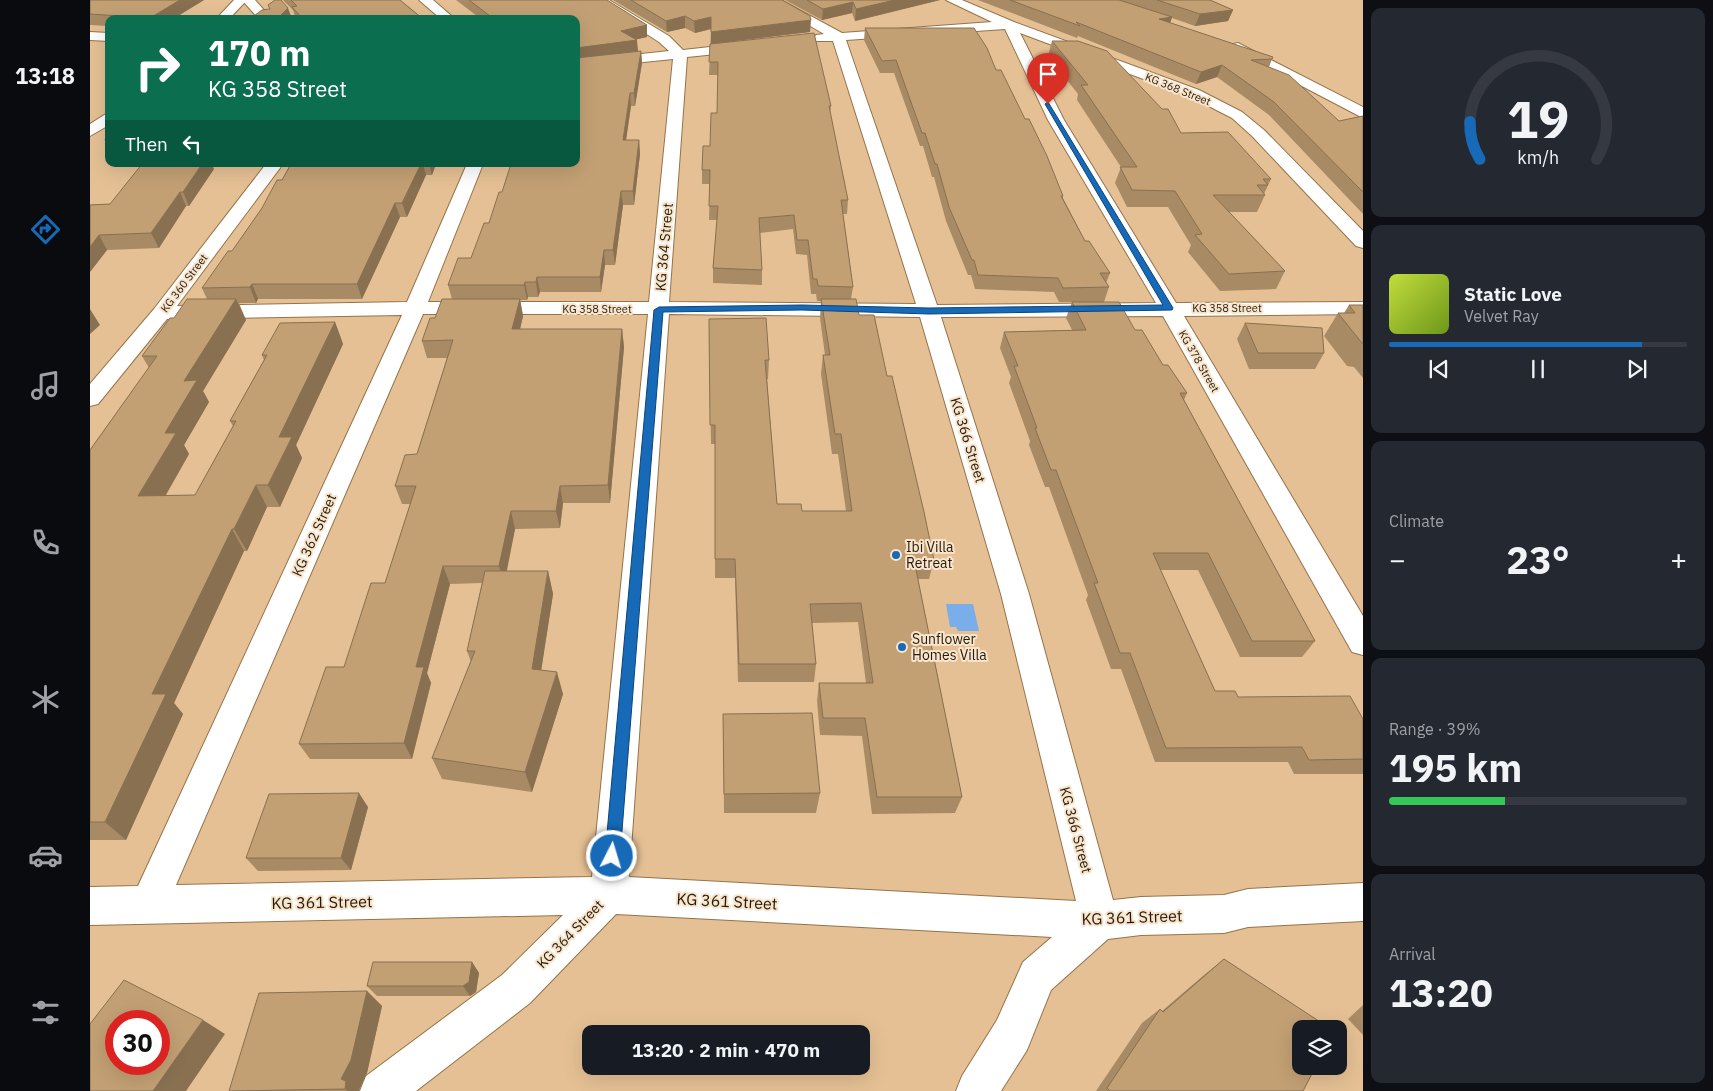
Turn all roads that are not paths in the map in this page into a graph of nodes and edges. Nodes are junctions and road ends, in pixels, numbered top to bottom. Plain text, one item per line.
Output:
1 (241, 0) edge
2 (248, 0) edge
3 (425, 0) edge
4 (600, 0) edge
5 (772, 0) edge
6 (952, 0) edge
7 (226, 15) edge
8 (262, 15) edge
9 (443, 15) edge
10 (1009, 25) junction
11 (90, 36) edge
12 (838, 36) junction
13 (105, 38) edge
14 (809, 39) edge
15 (1220, 41) edge
16 (759, 45) edge
17 (680, 54) junction
18 (580, 65) edge
19 (1363, 113) edge
20 (105, 120) edge
21 (90, 130) edge
22 (273, 167) edge
23 (474, 167) edge
24 (1363, 242) edge
25 (415, 308) junction
26 (1169, 308) junction
27 (1363, 308) edge
28 (659, 310) junction
29 (929, 311) junction
30 (161, 313) junction
31 (90, 399) edge
32 (1363, 643) edge
33 (609, 895) junction
34 (1363, 902) edge
35 (149, 905) junction
36 (90, 906) edge
37 (1100, 921) junction
38 (381, 1091) edge
39 (977, 1091) edge

1 - 7 street
2 - 8 street
3 - 9 street
4 - 17 street
5 - 12 street
6 - 10 street, KG 368 Street
10 - 12 street
10 - 24 street, KG 368 Street
10 - 26 street, KG 378 Street
11 - 13 street
12 - 14 street
12 - 29 street, KG 366 Street
15 - 19 street
16 - 17 street
17 - 18 street
17 - 28 street, KG 364 Street
20 - 21 street
22 - 30 street, KG 360 Street
23 - 25 street, KG 362 Street
25 - 28 street, KG 358 Street
25 - 30 street, KG 358 Street
25 - 35 street, KG 362 Street
26 - 27 street, KG 358 Street
26 - 29 street, KG 358 Street
26 - 32 street, KG 378 Street
28 - 29 street, KG 358 Street
28 - 33 street, KG 364 Street
29 - 37 street, KG 366 Street
30 - 31 street, KG 360 Street
33 - 35 street, KG 361 Street
33 - 37 street, KG 361 Street
33 - 38 street, KG 364 Street
34 - 37 street, KG 361 Street
35 - 36 street, KG 361 Street
37 - 39 street

